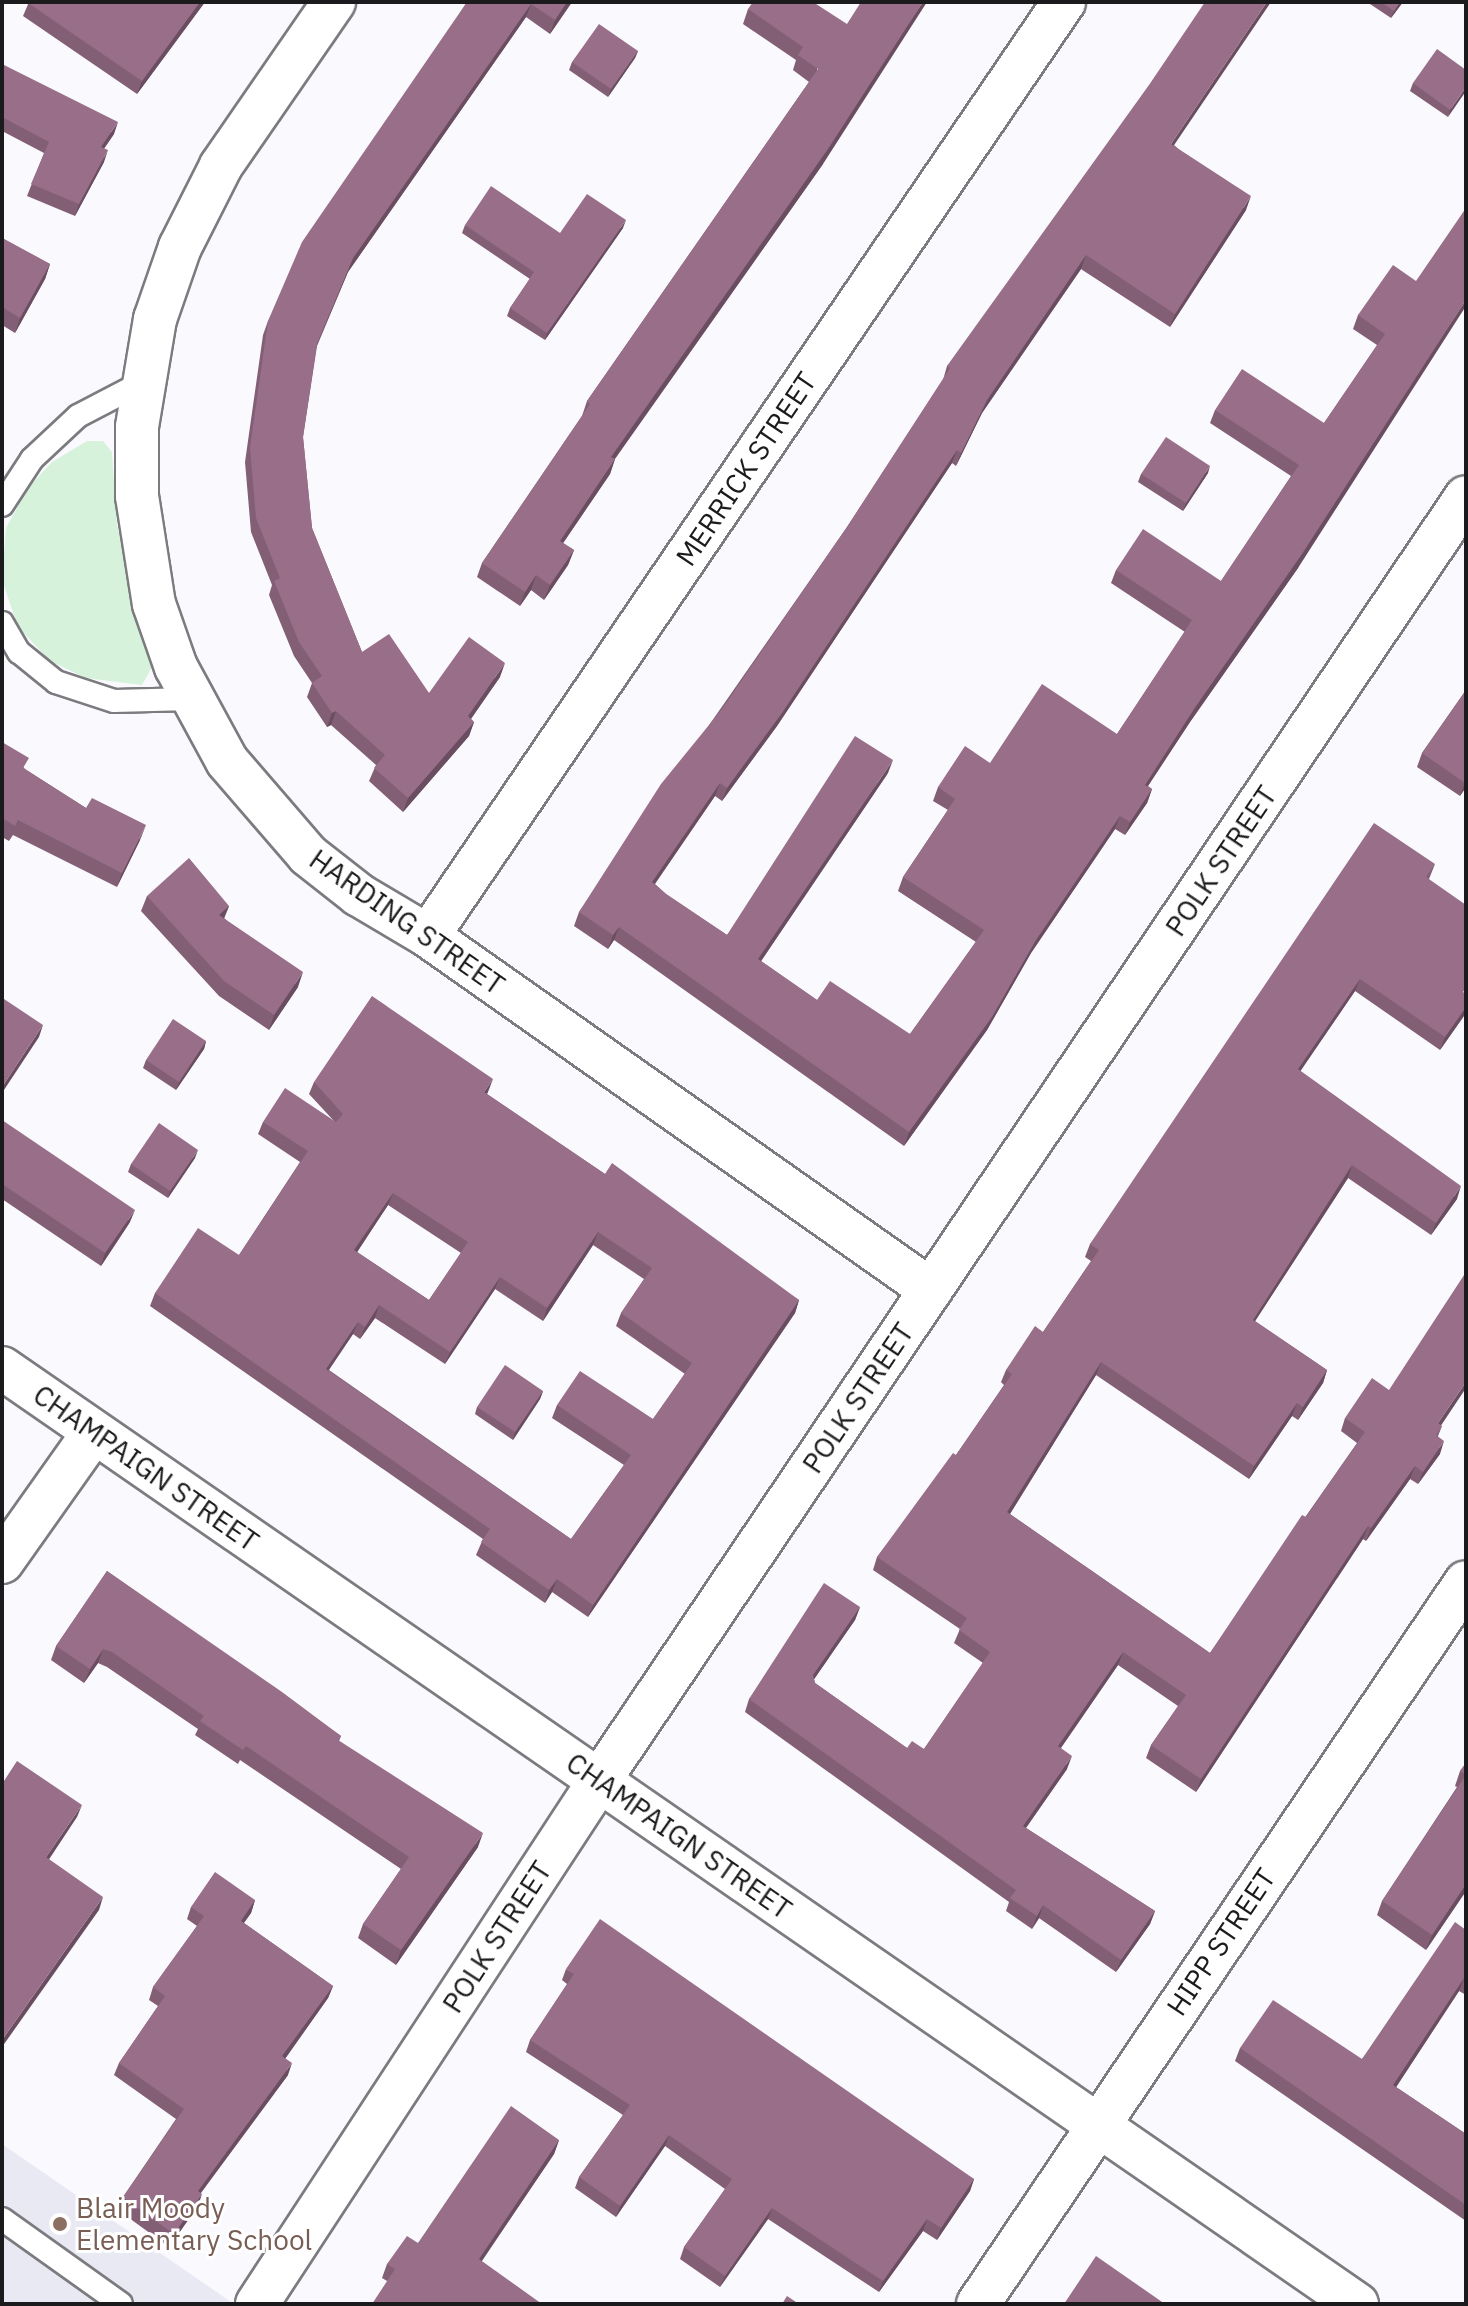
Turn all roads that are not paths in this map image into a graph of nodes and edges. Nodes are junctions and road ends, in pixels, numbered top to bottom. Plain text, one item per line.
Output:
1 (334, 2) edge
2 (1064, 2) edge
3 (143, 382) junction
4 (1466, 497) edge
5 (2, 505) edge
6 (2, 623) edge
7 (191, 699) junction
8 (428, 936) junction
9 (931, 1290) junction
10 (2, 1368) edge
11 (94, 1432) junction
12 (2, 1562) edge
13 (1466, 1582) edge
14 (599, 1781) junction
15 (1097, 2124) junction
16 (2, 2219) edge
17 (121, 2304) edge
18 (257, 2304) edge
19 (978, 2304) edge
20 (1357, 2304) edge

1 - 3 street, HARDING STREET
2 - 8 street, MERRICK STREET
3 - 5 lane
3 - 7 street, HARDING STREET
4 - 9 street, POLK STREET
6 - 7 lane
7 - 8 street, HARDING STREET
8 - 9 street, HARDING STREET
9 - 14 street, POLK STREET
10 - 11 street, CHAMPAIGN STREET
11 - 12 street
11 - 14 street, CHAMPAIGN STREET
13 - 15 street, HIPP STREET
14 - 15 street, CHAMPAIGN STREET
14 - 18 street, POLK STREET
15 - 19 street, HIPP STREET
15 - 20 street, CHAMPAIGN STREET
16 - 17 lane

